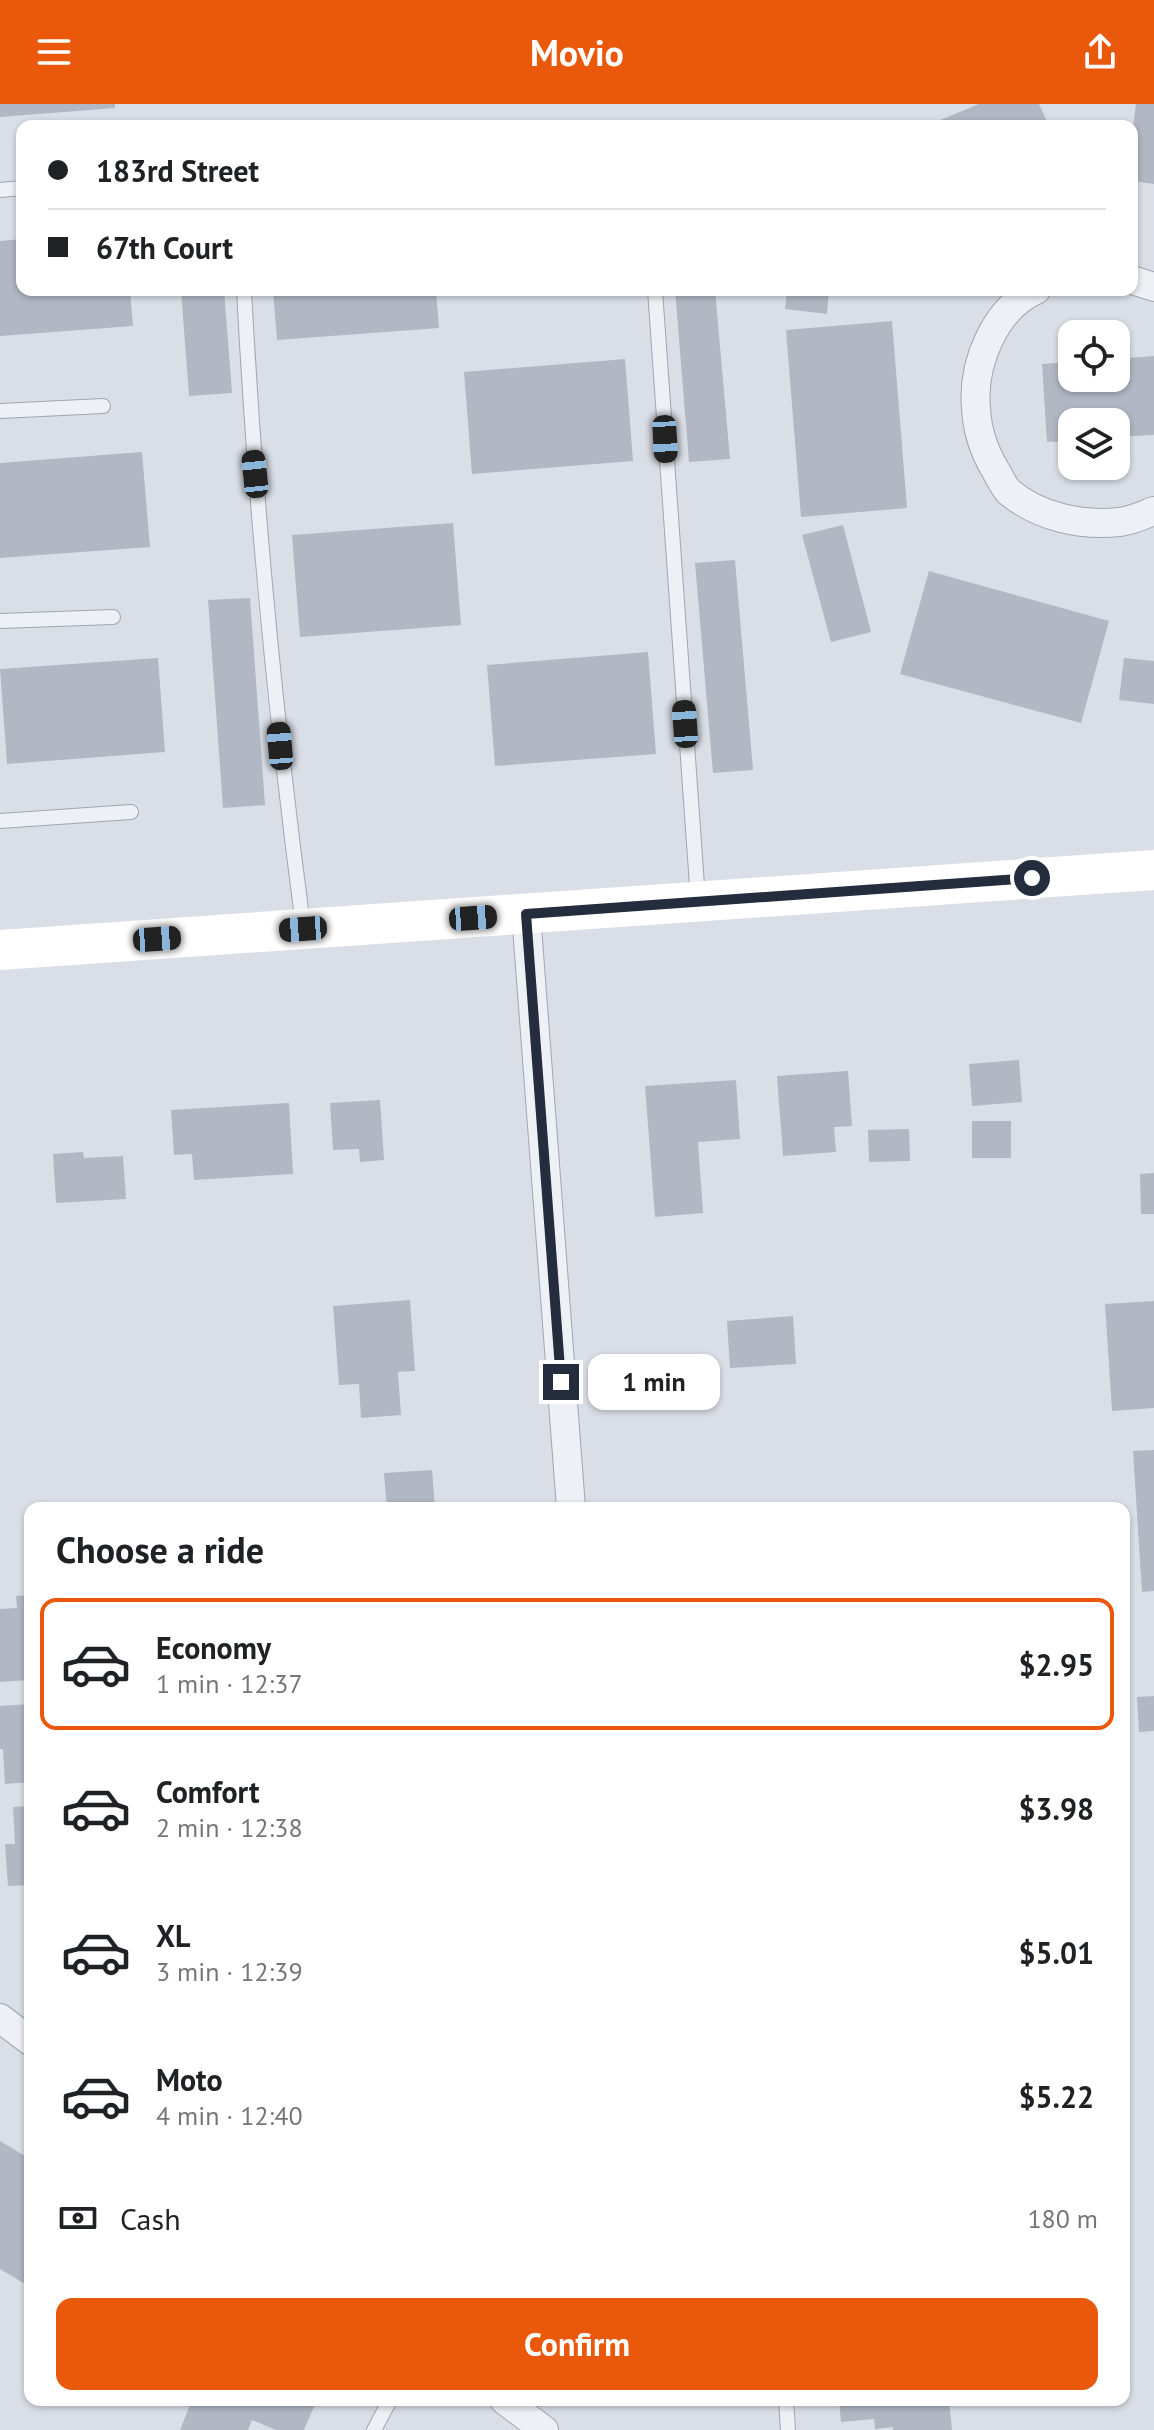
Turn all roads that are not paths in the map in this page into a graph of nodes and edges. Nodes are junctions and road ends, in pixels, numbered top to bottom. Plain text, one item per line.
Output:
1 (244, 296) edge
2 (655, 296) edge
3 (1021, 296) edge
4 (103, 406) dead end
5 (0, 411) edge
6 (1154, 511) edge
7 (113, 617) dead end
8 (0, 621) edge
9 (131, 812) dead end
10 (0, 821) edge
11 (1154, 870) edge
12 (698, 902) junction
13 (526, 914) junction
14 (303, 929) junction
15 (0, 950) edge
16 (571, 1502) edge
17 (0, 2018) edge
18 (24, 2036) edge
19 (387, 2406) edge
20 (512, 2406) edge
21 (786, 2406) edge
22 (374, 2430) edge
23 (544, 2430) edge
24 (788, 2430) edge

1 - 14 lane
2 - 12 lane
3 - 6 street
4 - 5 lane
7 - 8 lane
9 - 10 lane
11 - 12 street
12 - 13 street
13 - 14 street
13 - 16 street
14 - 15 street
17 - 18 street
19 - 22 lane
20 - 23 street
21 - 24 lane

